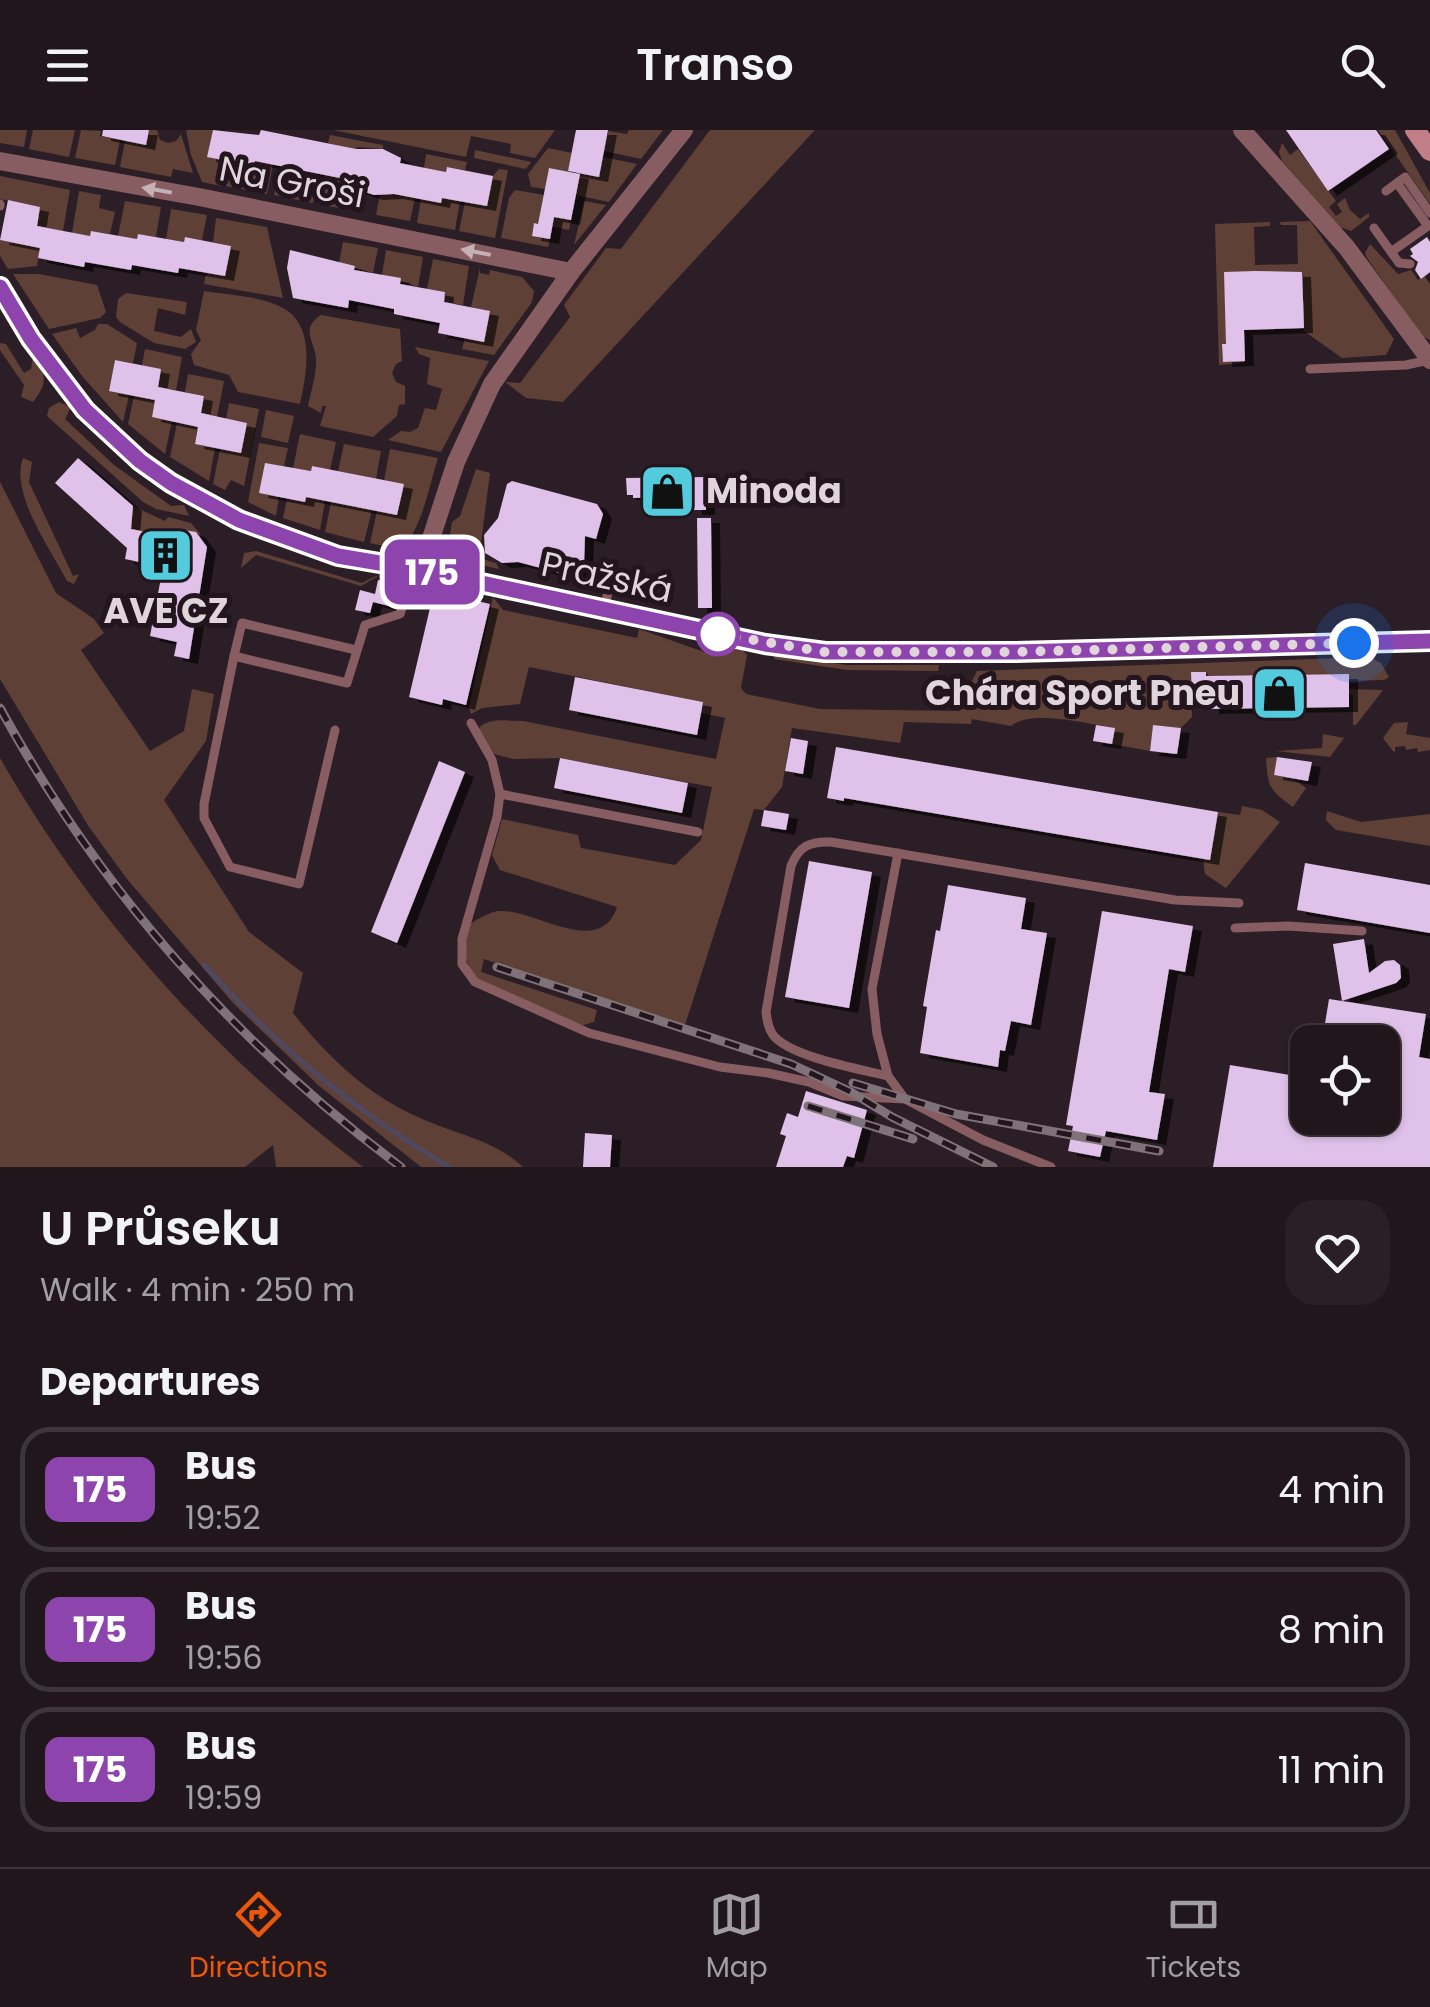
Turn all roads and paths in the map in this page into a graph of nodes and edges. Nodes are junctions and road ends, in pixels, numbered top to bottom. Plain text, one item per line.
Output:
1 (684, 130) edge
2 (1242, 130) edge
3 (1416, 130) edge
4 (1430, 151) edge
5 (0, 161) edge
6 (1401, 180) junction
7 (1386, 190) dead end
8 (1430, 213) edge
9 (1374, 228) dead end
10 (1391, 252) junction
11 (1410, 264) dead end
12 (571, 272) junction
13 (0, 286) edge
14 (1430, 360) edge
15 (1310, 370) dead end
16 (421, 570) junction
17 (608, 590) dead end
18 (605, 610) junction
19 (1430, 641) edge
20 (356, 650) junction
21 (234, 656) junction
22 (471, 722) dead end
23 (334, 730) dead end
24 (500, 794) junction
25 (698, 832) dead end
26 (898, 853) junction
27 (1239, 903) dead end
28 (1234, 928) dead end
29 (1362, 931) dead end
30 (888, 1076) junction
31 (905, 1100) junction
32 (1051, 1167) edge

1 - 12 street
2 - 14 street
3 - 4 main road
12 -> 5 street, Na Groši
6 - 7 lane
6 - 8 lane
6 - 10 lane
9 - 10 lane
10 - 11 lane
12 - 16 street
13 - 16 street, Pražská
14 - 15 lane
16 - 18 street, Pražská
16 - 20 lane
17 - 18 lane
18 - 19 street, Pražská
20 - 21 lane
20 - 21 lane
21 - 23 lane
22 - 24 lane
24 - 25 lane
24 - 31 lane
26 - 27 lane
26 - 30 lane
26 - 30 lane
28 - 29 lane
30 - 31 lane
31 - 32 lane

